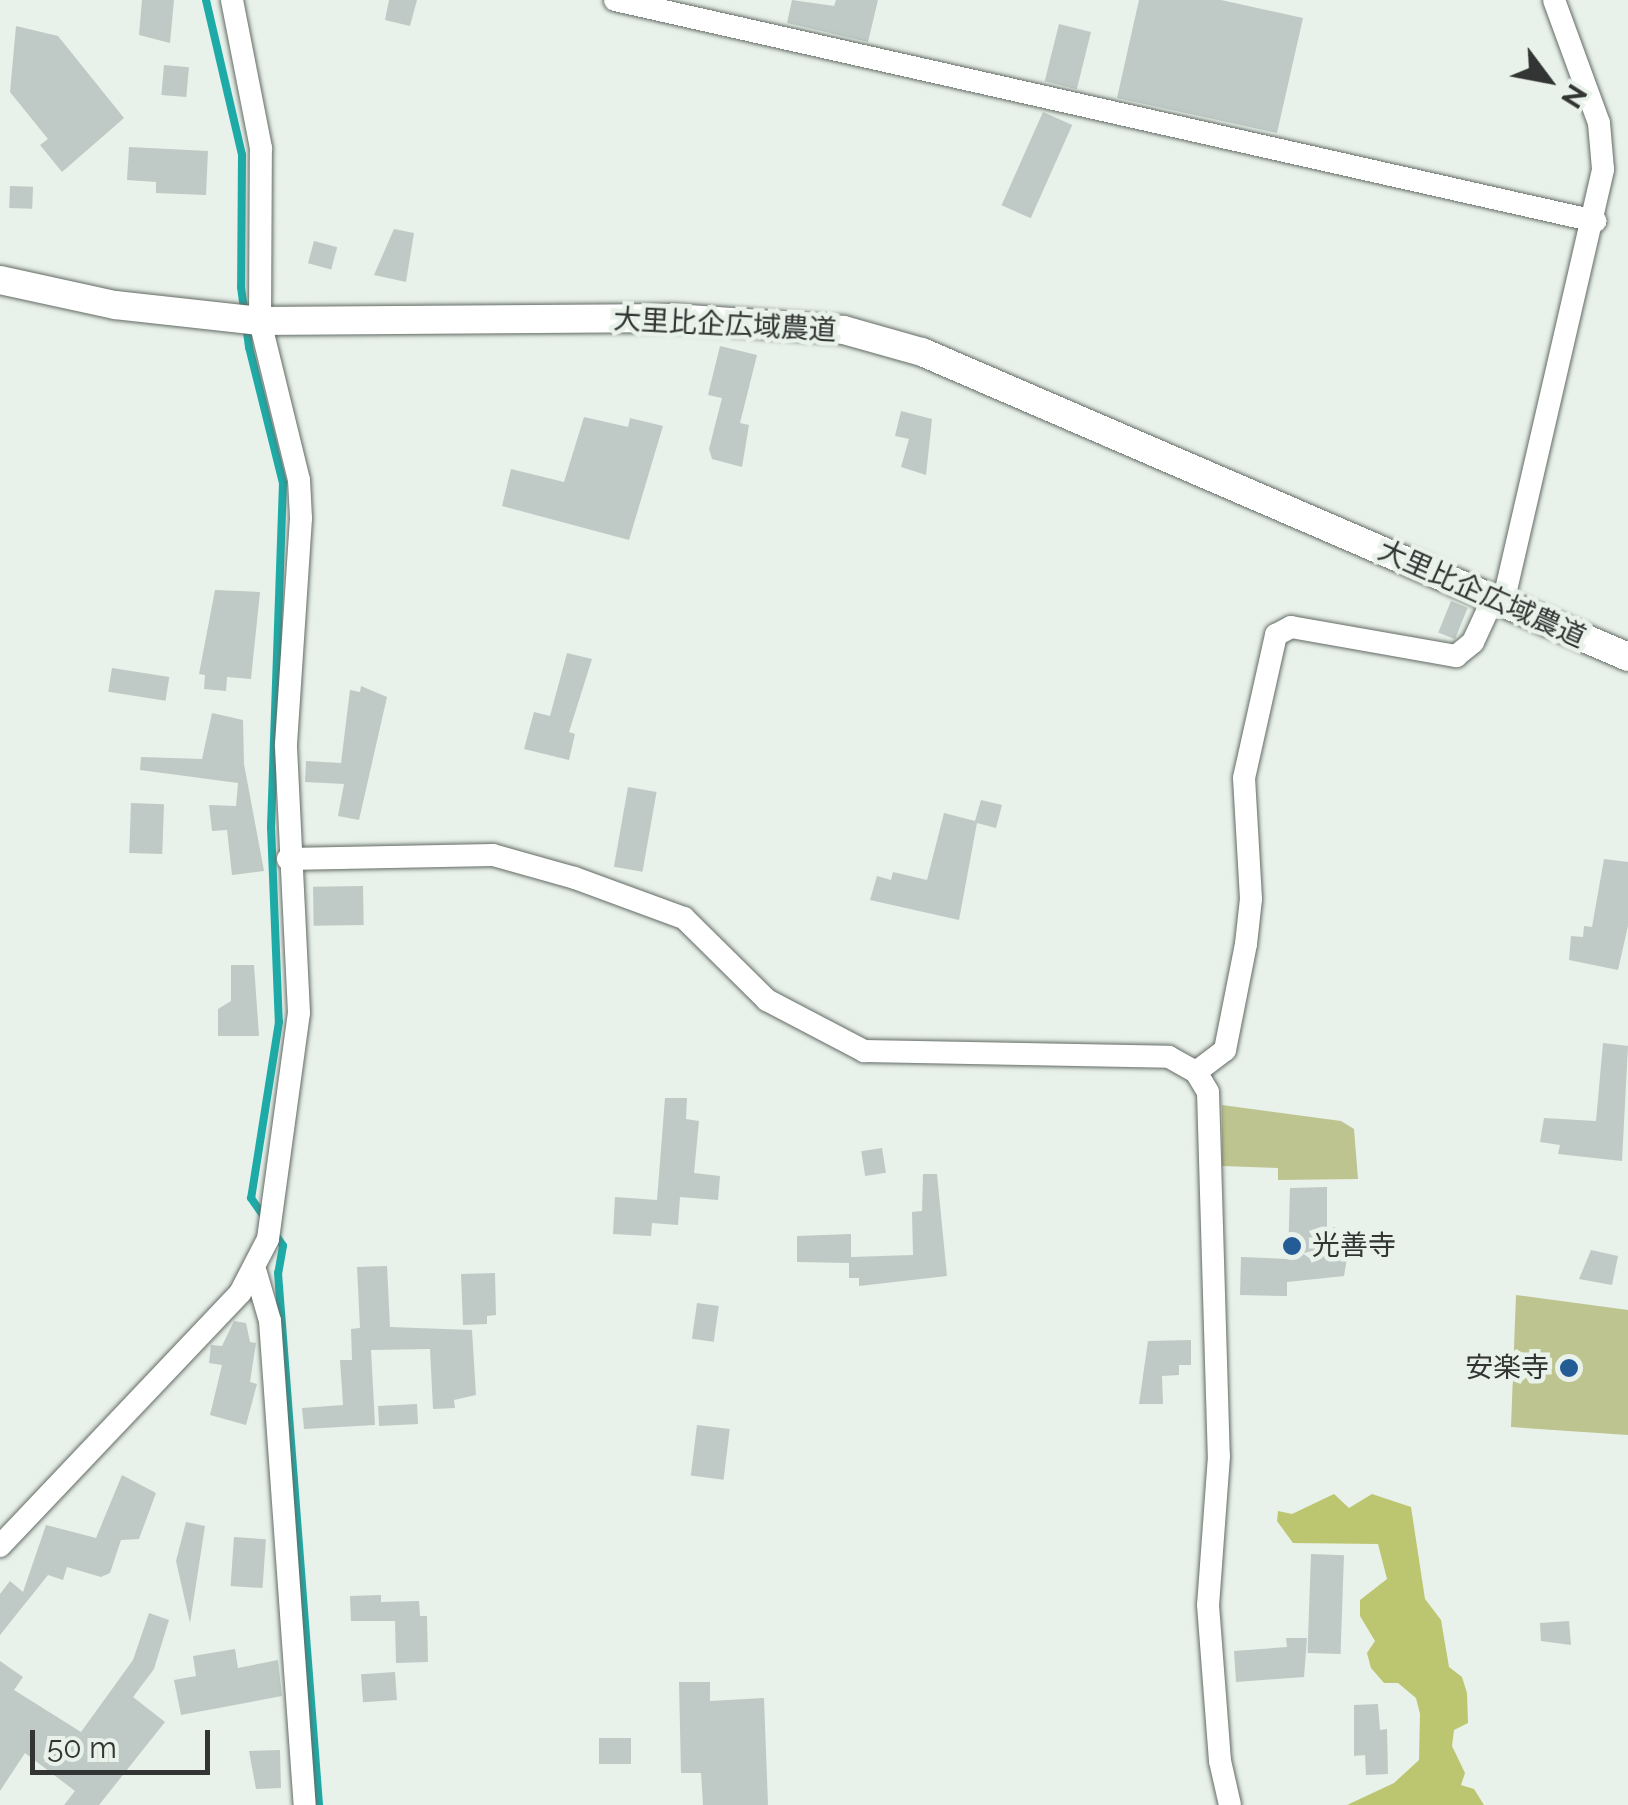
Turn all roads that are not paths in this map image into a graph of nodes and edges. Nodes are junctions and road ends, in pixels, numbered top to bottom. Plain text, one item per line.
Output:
1 (232, 0) edge
2 (615, 0) edge
3 (1554, 0) edge
4 (1594, 221) junction
5 (0, 280) edge
6 (260, 321) junction
7 (1498, 601) junction
8 (1628, 657) edge
9 (288, 859) junction
10 (1196, 1072) junction
11 (256, 1273) junction
12 (0, 1546) edge
13 (305, 1805) edge
14 (1230, 1805) edge

1 - 6 street
2 - 4 street
3 - 4 street
4 - 7 street
5 - 6 street, 大里比企広域農道
6 - 7 street, 大里比企広域農道
6 - 9 street
7 - 8 street, 大里比企広域農道
7 - 10 street
9 - 10 street
9 - 11 street
10 - 14 street
11 - 12 street
11 - 13 street

